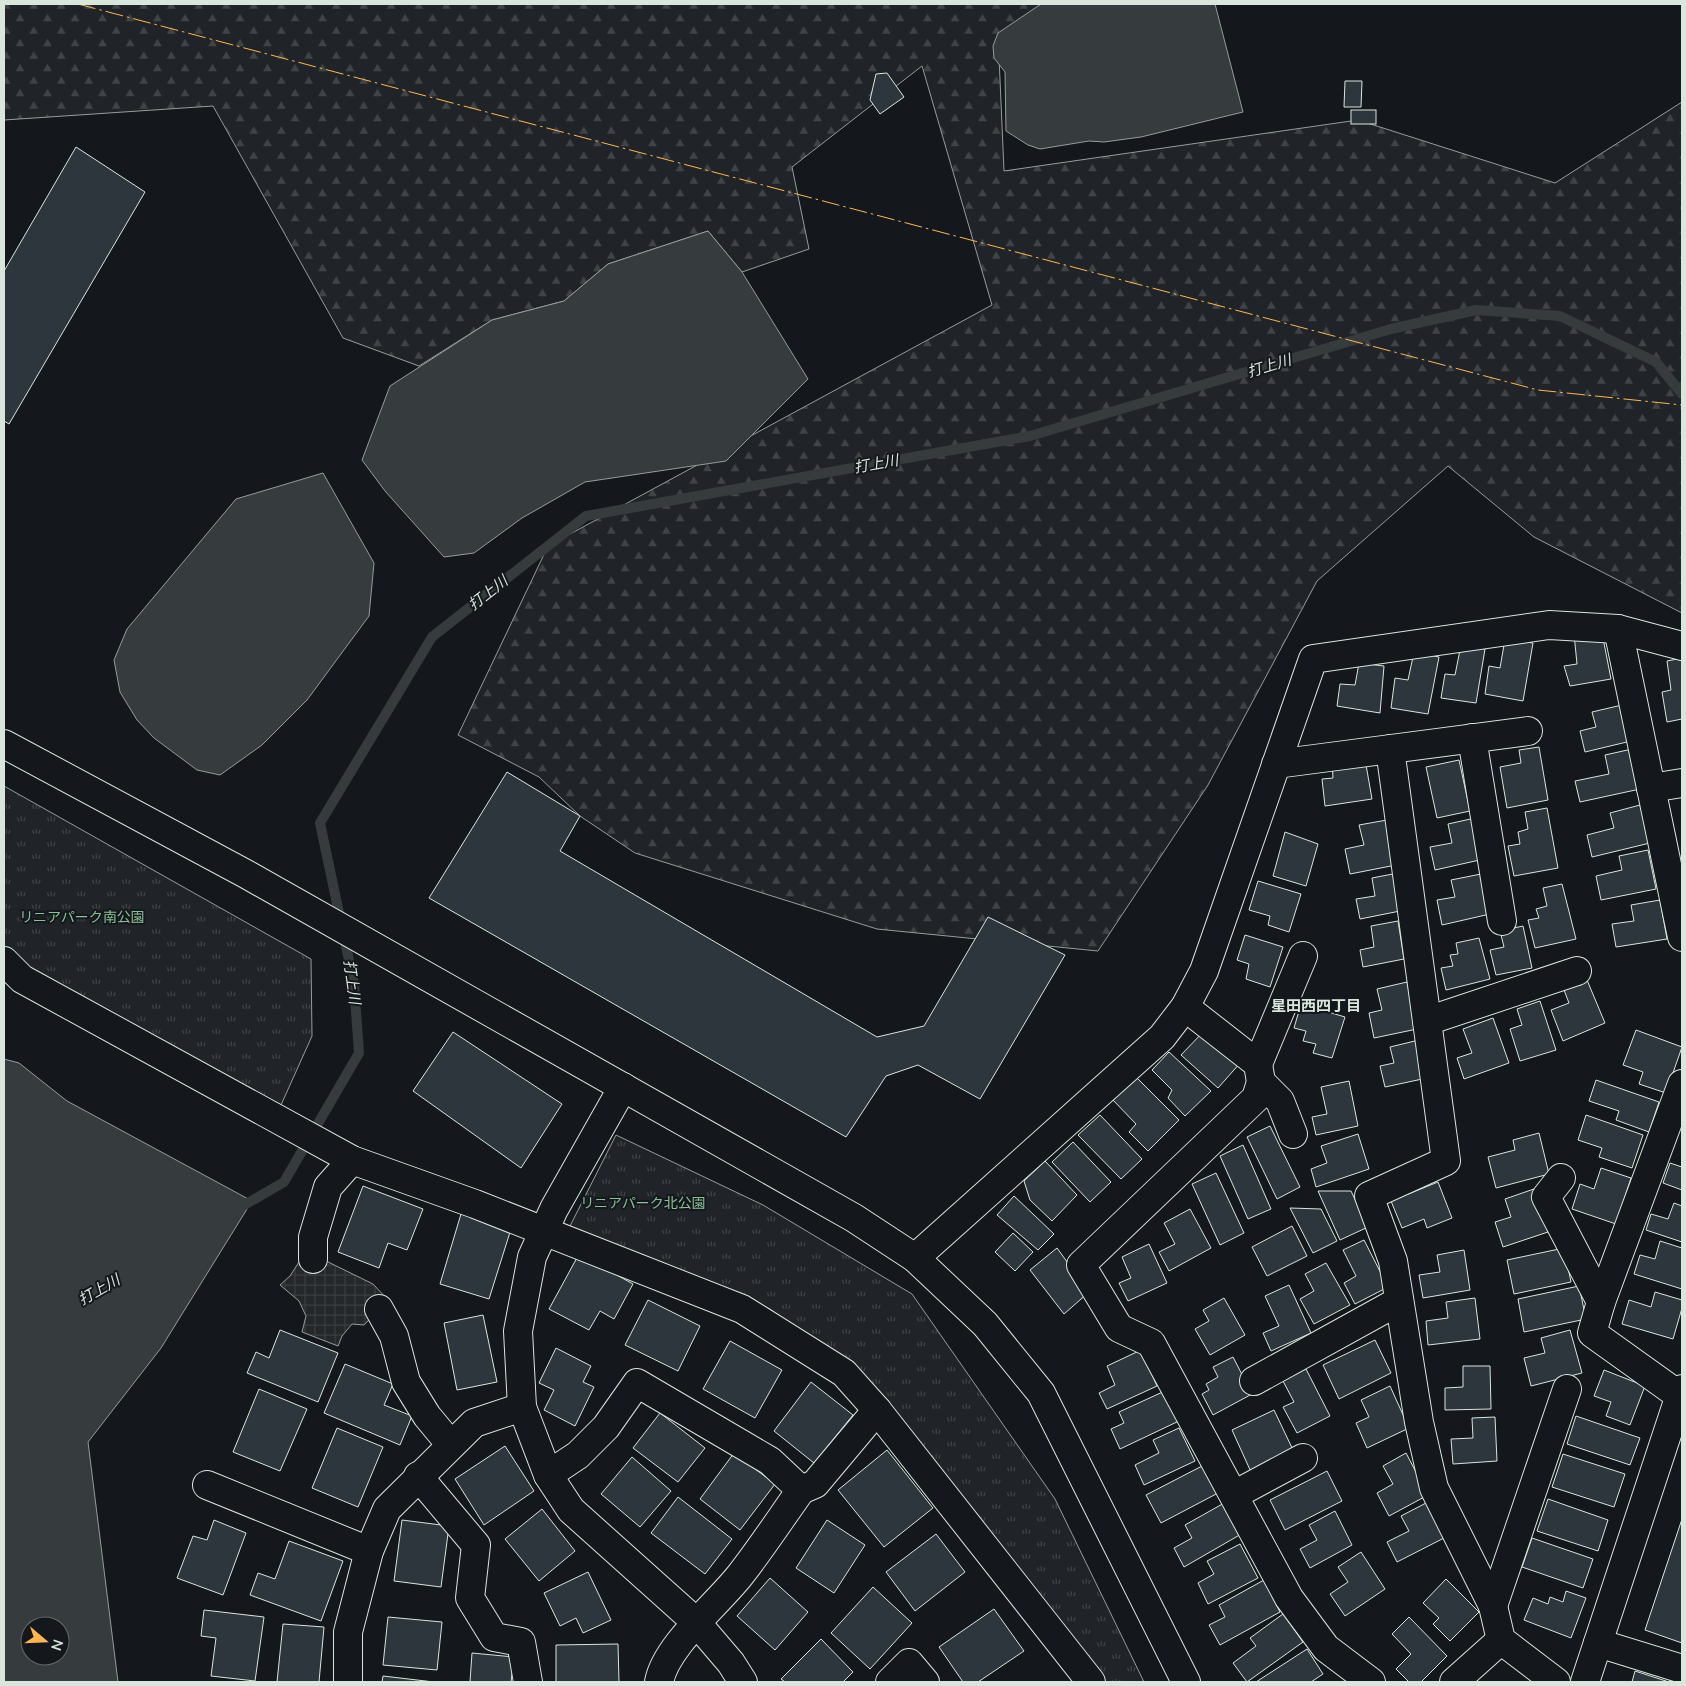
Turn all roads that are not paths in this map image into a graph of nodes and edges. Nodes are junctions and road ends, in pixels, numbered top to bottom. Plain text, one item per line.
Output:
1 (1618, 628) junction
2 (1682, 646) edge
3 (1528, 731) dead end
4 (1472, 738) junction
5 (4, 744) edge
6 (1390, 749) junction
7 (1276, 764) junction
8 (1682, 783) edge
9 (1651, 788) junction
10 (1502, 921) dead end
11 (1682, 937) edge
12 (1303, 956) dead end
13 (4, 961) edge
14 (1578, 972) dead end
15 (1185, 1007) junction
16 (1427, 1021) junction
17 (1259, 1073) junction
18 (1682, 1084) edge
19 (623, 1087) junction
20 (1293, 1134) dead end
21 (352, 1160) junction
22 (1561, 1178) dead end
23 (544, 1230) junction
24 (915, 1258) junction
25 (313, 1259) dead end
26 (1399, 1301) junction
27 (1601, 1302) junction
28 (379, 1309) dead end
29 (1254, 1381) dead end
30 (1568, 1389) dead end
31 (1681, 1392) edge
32 (522, 1407) junction
33 (877, 1410) junction
34 (451, 1445) junction
35 (1672, 1453) edge
36 (1303, 1458) dead end
37 (548, 1475) junction
38 (418, 1476) junction
39 (206, 1485) dead end
40 (801, 1490) junction
41 (1234, 1495) junction
42 (369, 1551) junction
43 (1493, 1606) junction
44 (696, 1622) junction
45 (1501, 1640) junction
46 (1598, 1643) junction
47 (1682, 1669) edge
48 (348, 1682) edge
49 (528, 1682) edge
50 (659, 1682) edge
51 (743, 1682) edge
52 (890, 1682) edge
53 (925, 1682) edge
54 (1091, 1682) edge
55 (1186, 1682) edge
56 (1371, 1682) edge
57 (1454, 1682) edge
58 (1556, 1682) edge
59 (1585, 1682) edge

1 - 2 street
1 - 7 street
1 - 9 street
3 - 4 street
4 - 6 street
4 - 10 street
5 - 19 street
6 - 7 street
6 - 16 street
7 - 15 street
8 - 9 street
9 - 11 street
12 - 17 street
13 - 21 street
14 - 16 street
15 - 17 street
15 - 24 street
16 - 26 street
17 - 20 street
17 - 41 street
18 - 27 street
19 - 23 street
19 - 24 street
21 - 23 street
21 - 25 street
22 - 27 street
23 - 32 street
23 - 33 street
24 - 55 street
26 - 29 street
26 - 43 street
27 - 31 street
28 - 34 street
30 - 43 street
31 - 35 street
32 - 34 street
32 - 37 street
33 - 40 street
33 - 54 street
34 - 38 street
35 - 46 street
36 - 41 street
37 - 40 street
37 - 44 street
38 - 42 street
38 - 49 street
39 - 42 street
40 - 44 street
41 - 56 street
42 - 48 street
43 - 45 street
44 - 50 street
44 - 51 street
45 - 57 street
45 - 58 street
46 - 47 street
46 - 59 street
52 - 53 street

